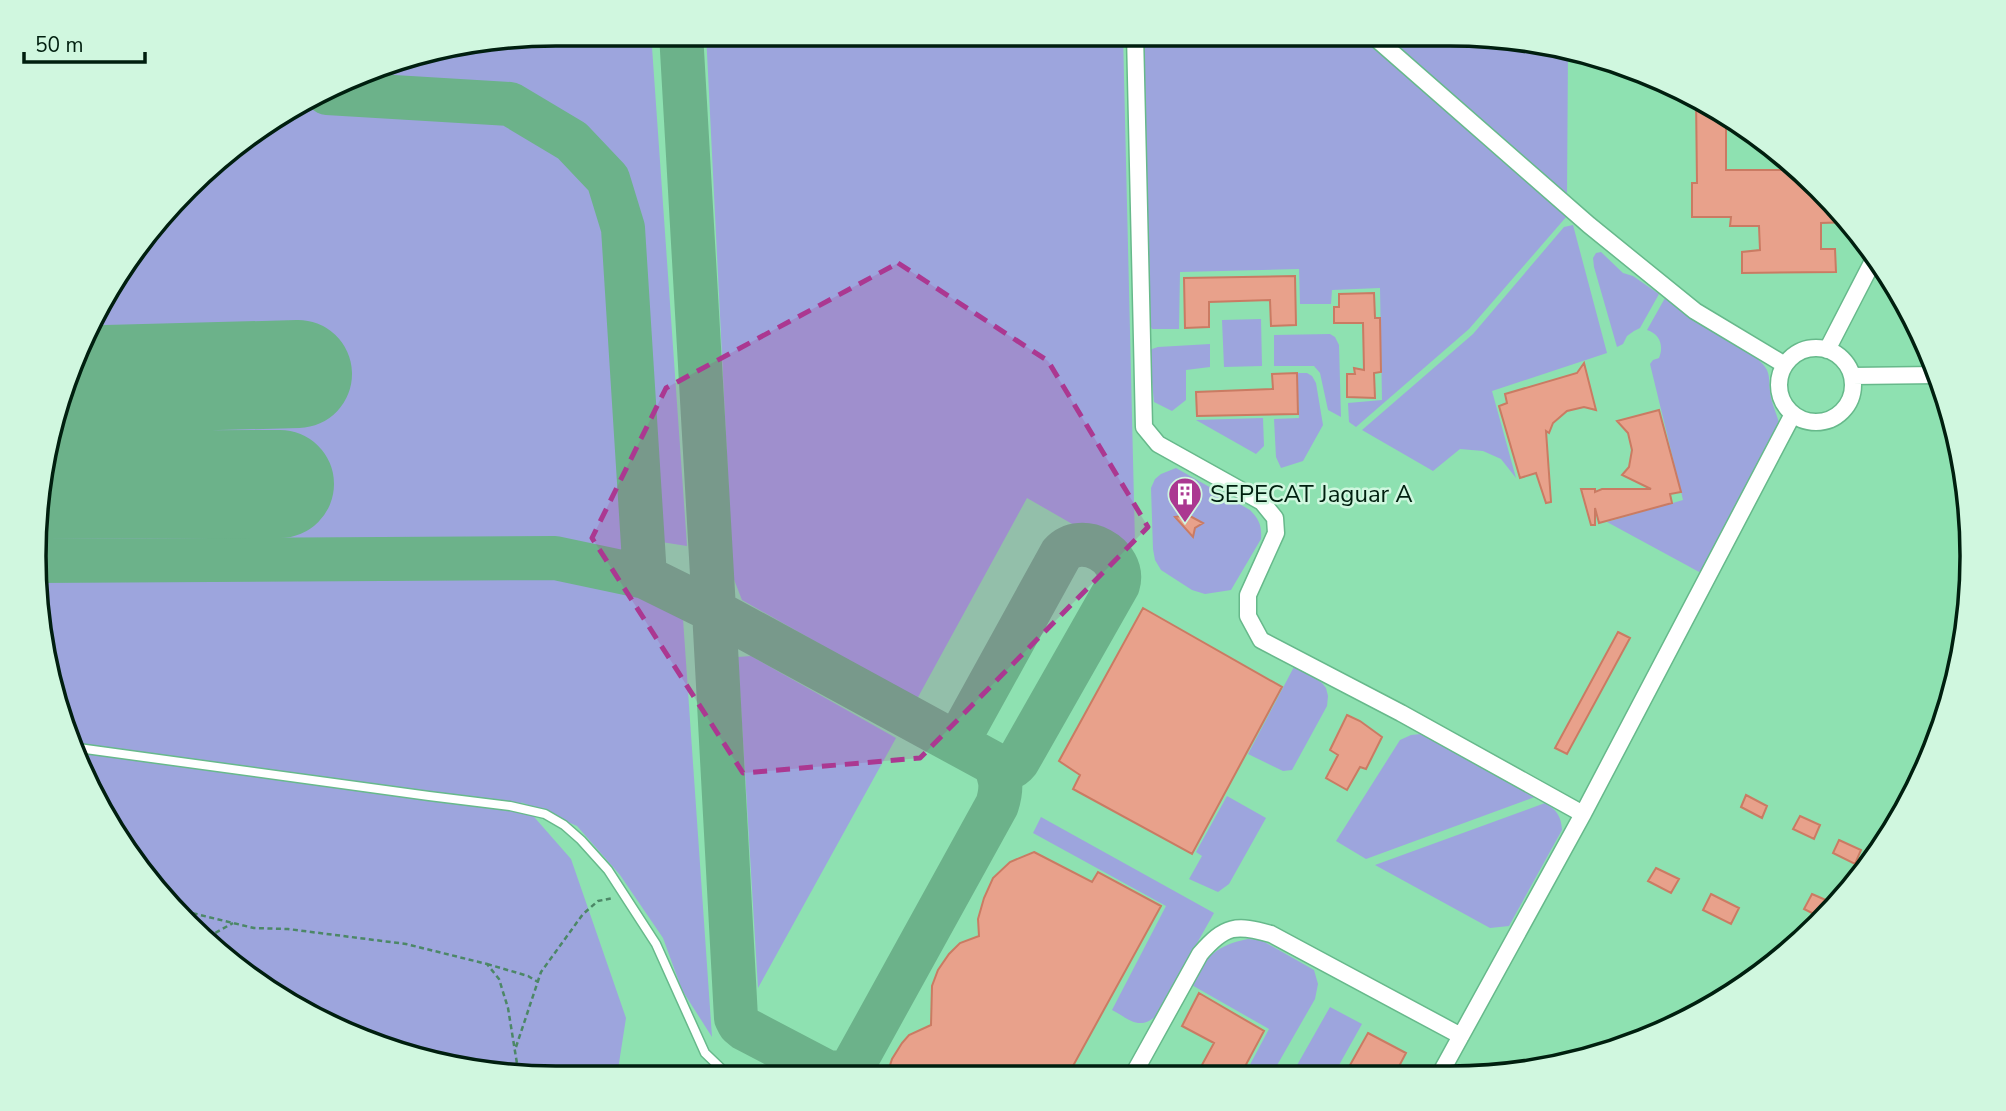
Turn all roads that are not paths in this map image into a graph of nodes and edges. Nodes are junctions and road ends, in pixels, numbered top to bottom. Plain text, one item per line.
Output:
1 (1135, 46) edge
2 (1385, 46) edge
3 (1871, 266) edge
4 (1826, 350) junction
5 (1786, 365) junction
6 (1927, 375) edge
7 (1852, 376) junction
8 (1793, 414) junction
9 (83, 749) edge
10 (1583, 814) junction
11 (1461, 1036) junction
12 (719, 1066) edge
13 (1138, 1066) edge
14 (1444, 1066) edge

1 - 10 street
2 - 5 street
3 - 4 street
4 - 5 street
4 - 7 street
5 - 8 street
6 - 7 street
7 - 8 street
8 - 10 street
9 - 12 lane
10 - 11 street
11 - 13 street
11 - 14 street

